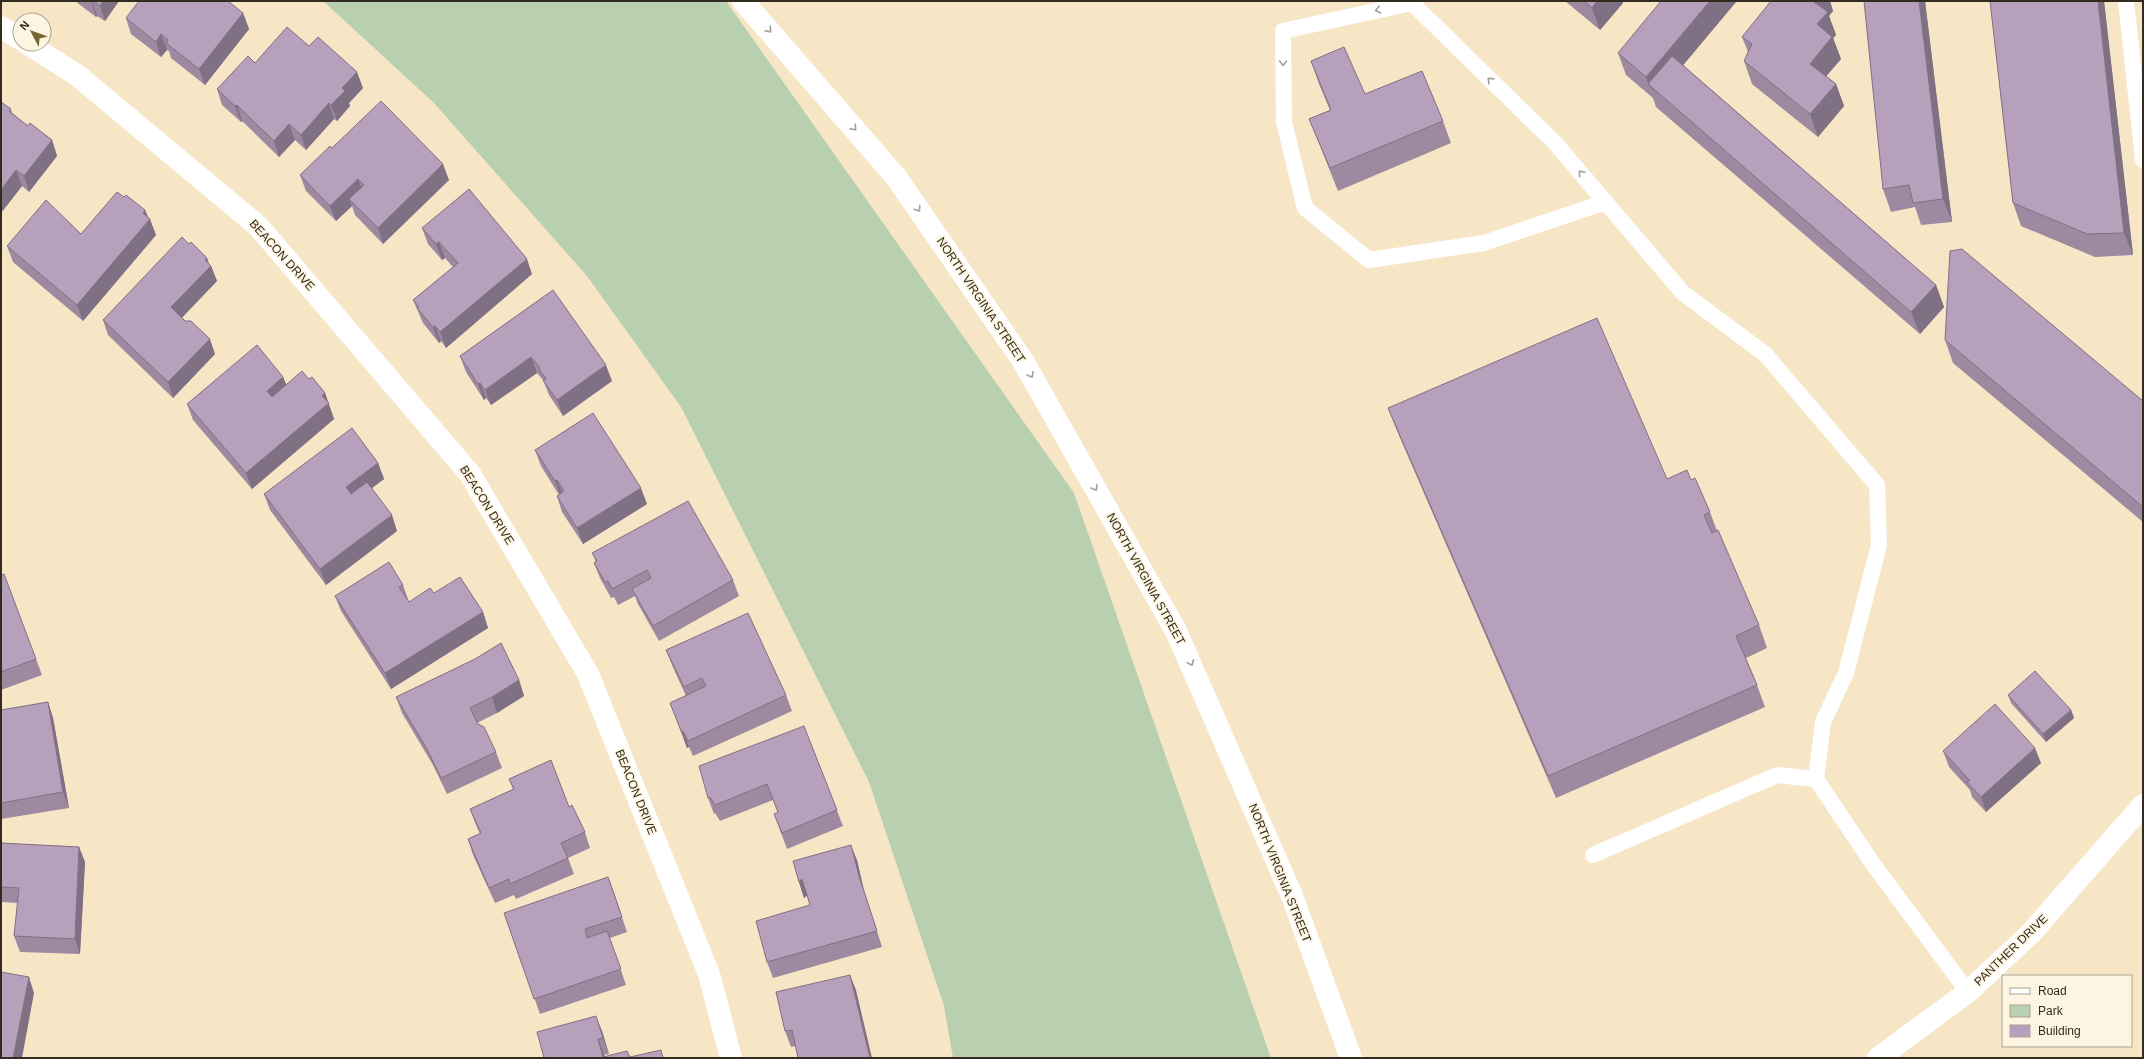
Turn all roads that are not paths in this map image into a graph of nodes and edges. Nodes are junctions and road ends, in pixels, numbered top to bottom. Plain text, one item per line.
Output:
1 (743, 1) edge
2 (2126, 1) edge
3 (1, 27) edge
4 (12, 34) edge
5 (41, 52) edge
6 (2143, 160) edge
7 (1606, 202) junction
8 (1816, 779) junction
9 (2143, 805) edge
10 (1593, 855) dead end
11 (1968, 992) junction
12 (731, 1058) edge
13 (1351, 1058) edge
14 (1878, 1058) edge

1 -> 13 main road, NORTH VIRGINIA STREET
2 - 6 lane
3 - 4 main road
5 - 12 main road, BEACON DRIVE
7 -> 7 lane
7 - 8 lane
8 - 10 lane
8 - 11 lane
9 - 11 main road, PANTHER DRIVE
11 - 14 main road, PANTHER DRIVE

